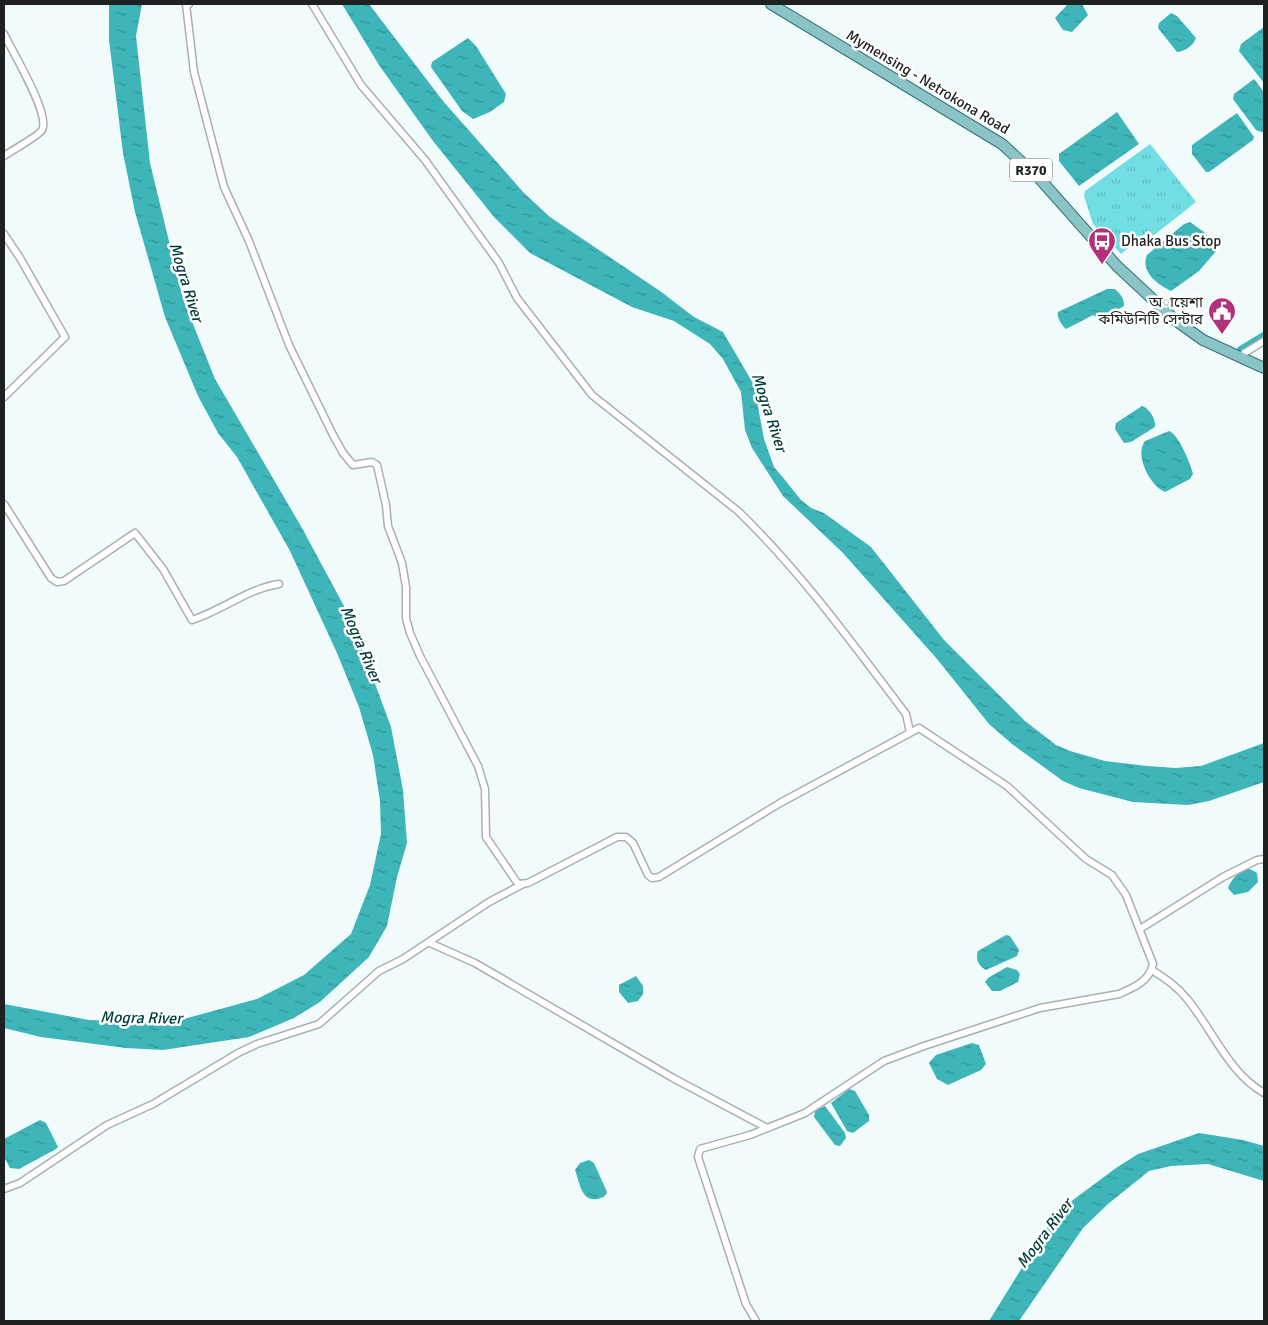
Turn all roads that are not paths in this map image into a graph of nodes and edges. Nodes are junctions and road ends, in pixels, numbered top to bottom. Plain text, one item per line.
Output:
1 (189, 4) edge
2 (312, 4) edge
3 (771, 4) edge
4 (4, 34) edge
5 (4, 156) edge
6 (4, 234) edge
7 (1264, 341) edge
8 (1238, 357) junction
9 (1264, 368) edge
10 (4, 397) edge
11 (4, 504) edge
12 (279, 584) dead end
13 (910, 732) junction
14 (1264, 859) edge
15 (523, 884) junction
16 (1140, 929) junction
17 (430, 943) junction
18 (1152, 970) junction
19 (1264, 1093) edge
20 (767, 1128) junction
21 (4, 1189) edge
22 (756, 1321) edge

1 - 15 street
2 - 13 street
3 - 8 main road, Mymensing - Netrokona Road / R370
4 - 5 street
6 - 10 street
7 - 8 street
8 - 9 main road, Mymensing - Netrokona Road / R370
11 - 12 street
13 - 15 street
13 - 16 street
14 - 16 street
15 - 17 street
16 - 18 street
17 - 20 street
17 - 21 street
18 - 19 street
18 - 20 street
20 - 22 street

